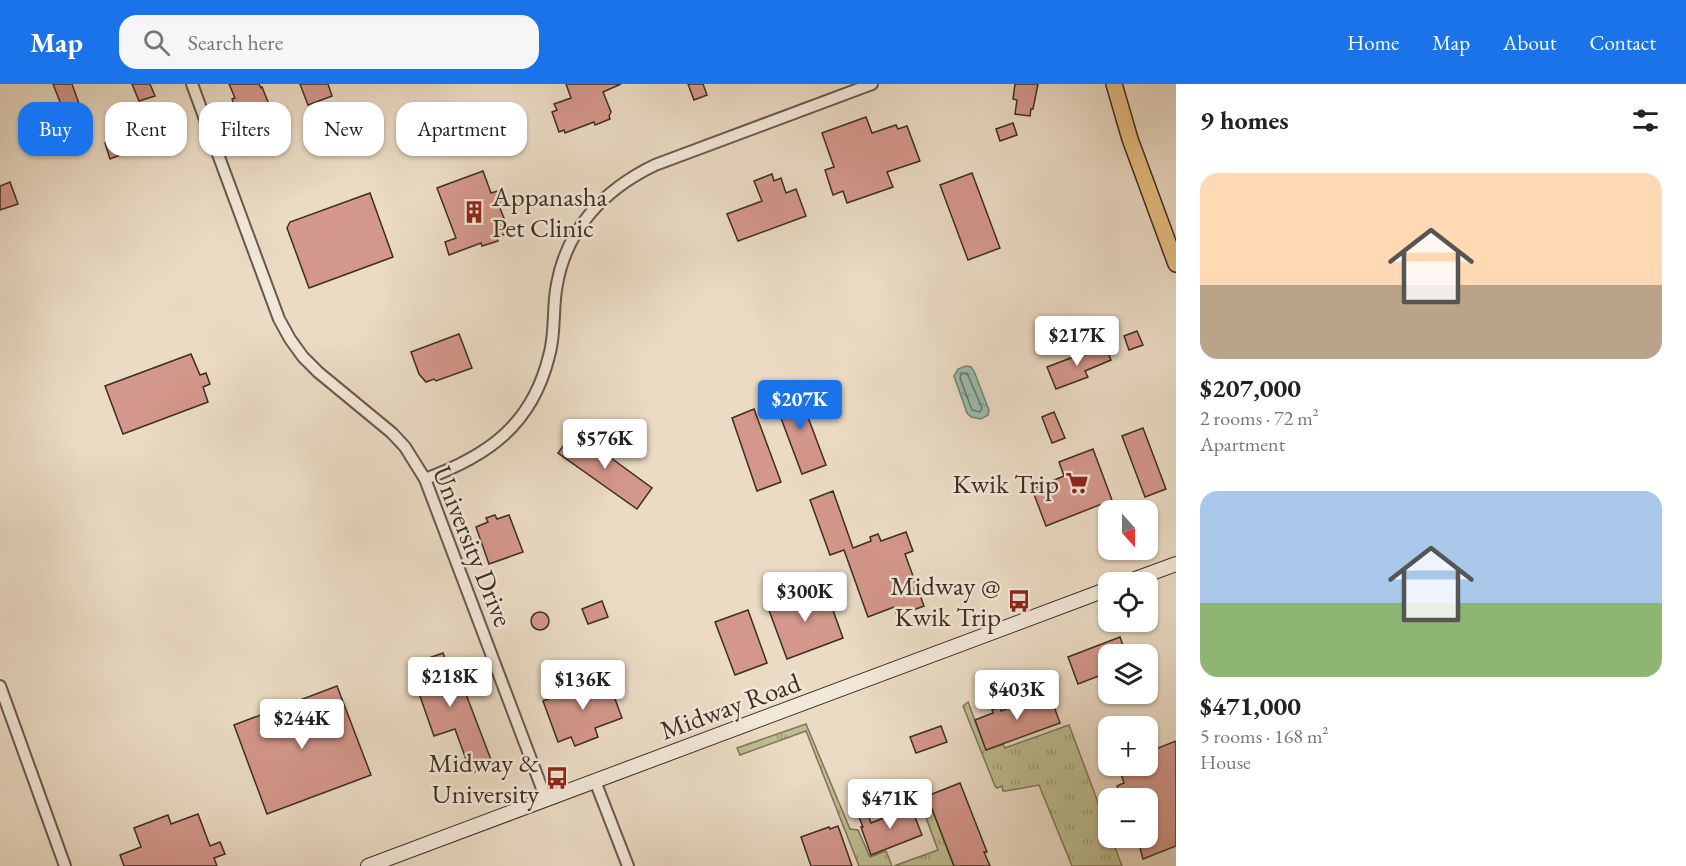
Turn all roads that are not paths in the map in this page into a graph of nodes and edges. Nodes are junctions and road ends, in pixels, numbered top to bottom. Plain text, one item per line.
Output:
1 (192, 84) edge
2 (872, 84) edge
3 (1114, 84) edge
4 (1176, 264) edge
5 (425, 479) junction
6 (1176, 564) edge
7 (1154, 572) edge
8 (1098, 593) edge
9 (0, 686) edge
10 (595, 781) junction
11 (546, 799) junction
12 (64, 866) edge
13 (368, 866) edge
14 (628, 866) edge

1 - 5 street, University Drive
2 - 5 street
3 - 4 main road
5 - 11 street, University Drive
6 - 7 main road
8 - 10 main road, Midway Road
9 - 12 street
10 - 11 main road, Midway Road
10 - 14 street
11 - 13 main road, Midway Road

